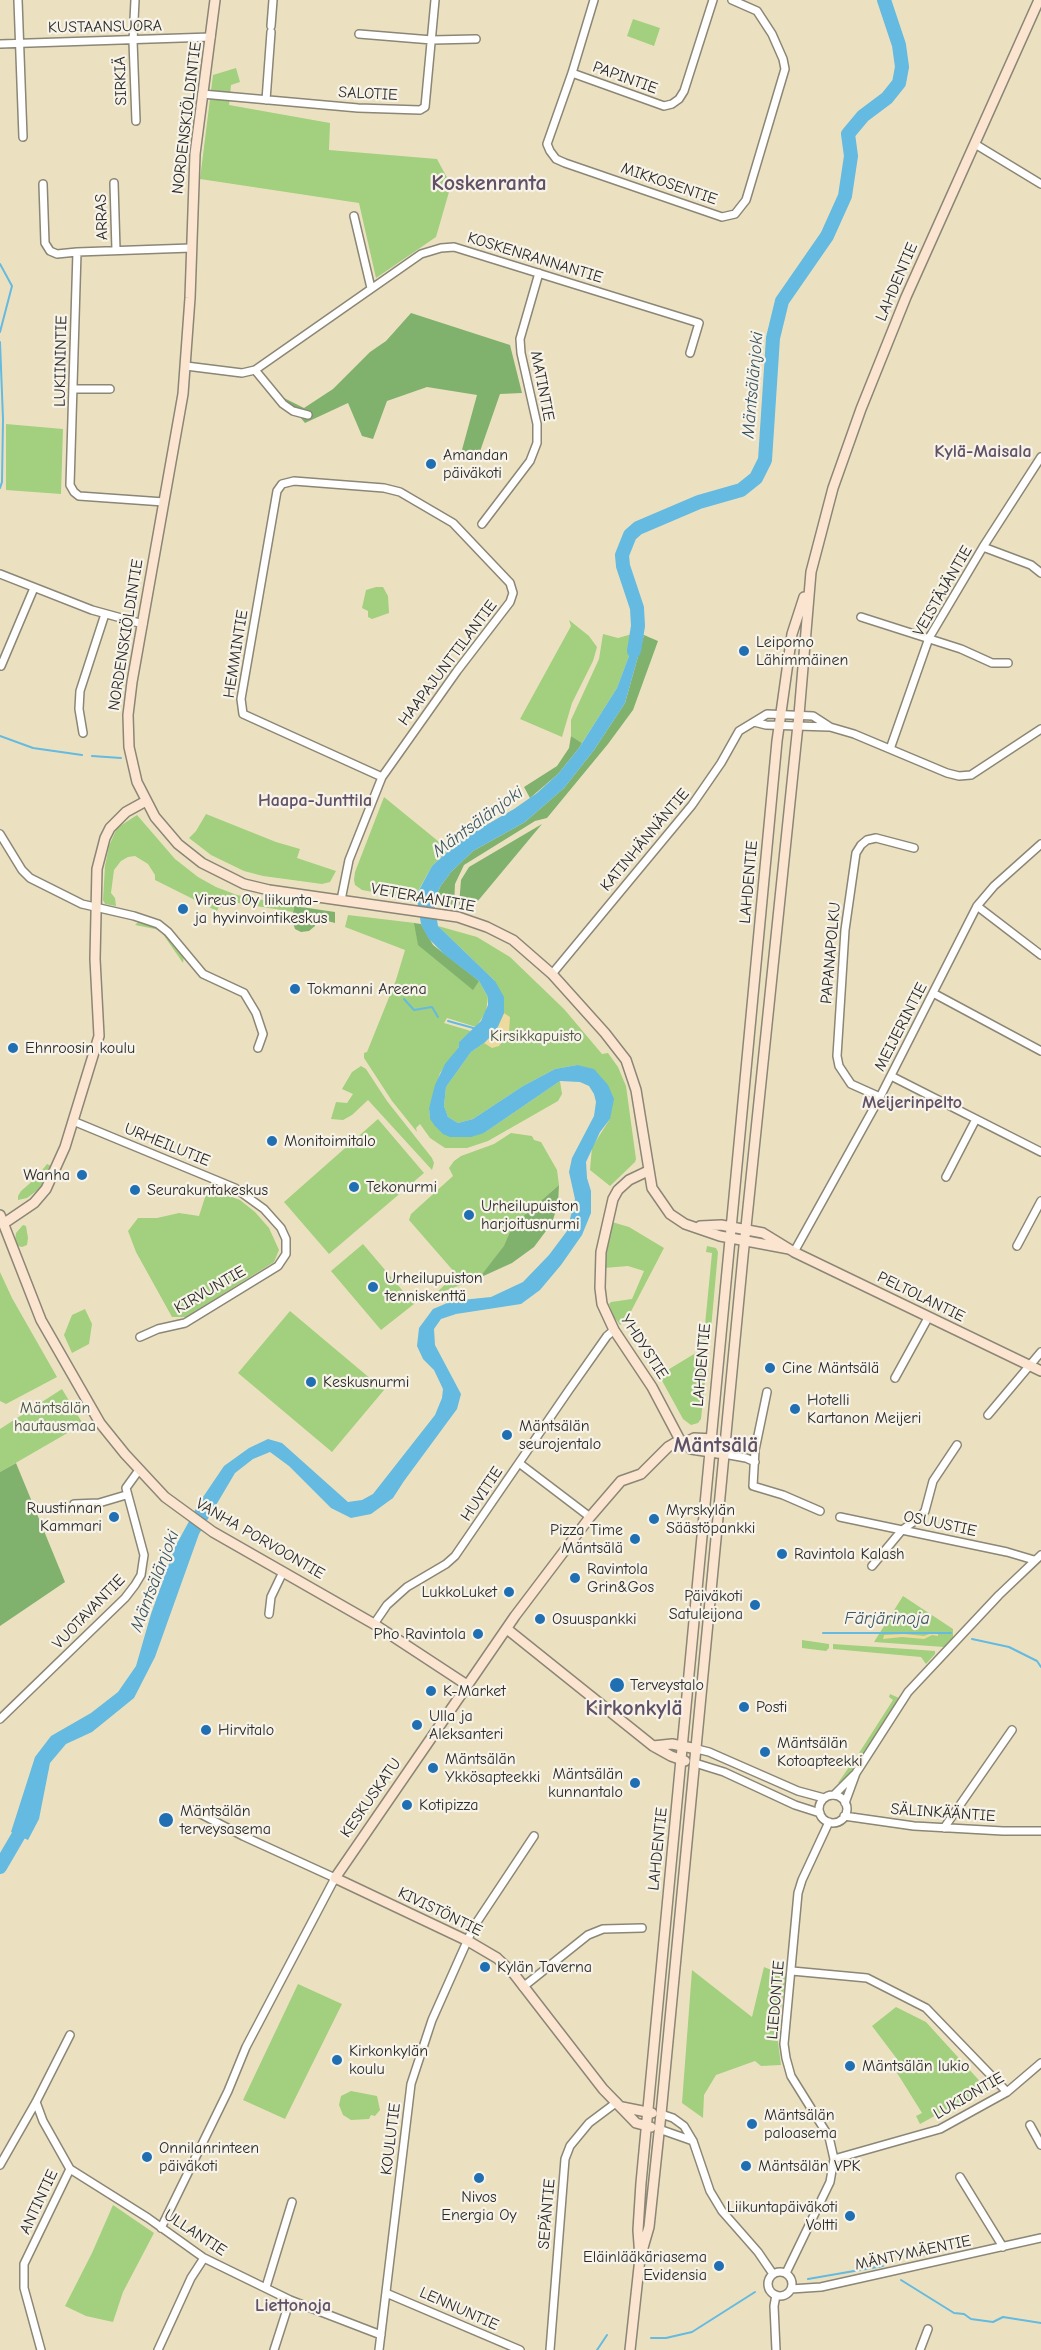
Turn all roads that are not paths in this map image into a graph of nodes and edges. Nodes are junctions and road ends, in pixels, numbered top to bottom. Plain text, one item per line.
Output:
1 (18, 0) edge
2 (135, 0) edge
3 (215, 0) edge
4 (273, 0) edge
5 (435, 0) edge
6 (594, 0) edge
7 (732, 0) edge
8 (1039, 0) edge
9 (712, 4) edge
10 (359, 34) dead end
11 (211, 37) junction
12 (476, 39) dead end
13 (432, 40) junction
14 (133, 41) junction
15 (19, 43) junction
16 (0, 44) edge
17 (572, 73) junction
18 (202, 94) junction
19 (266, 100) junction
20 (136, 121) dead end
21 (23, 137) dead end
22 (975, 144) junction
23 (114, 183) dead end
24 (42, 184) dead end
25 (1041, 184) edge
26 (354, 216) dead end
27 (191, 248) junction
28 (116, 250) junction
29 (77, 252) junction
30 (539, 273) junction
31 (371, 288) junction
32 (690, 353) dead end
33 (186, 366) junction
34 (255, 370) junction
35 (74, 389) junction
36 (110, 389) dead end
37 (308, 415) dead end
38 (1041, 457) edge
39 (282, 484) joint
40 (164, 502) junction
41 (482, 524) dead end
42 (983, 547) junction
43 (1041, 573) edge
44 (0, 574) edge
45 (808, 586) junction
46 (34, 588) junction
47 (105, 614) junction
48 (861, 617) dead end
49 (143, 624) junction
50 (929, 638) junction
51 (1008, 663) dead end
52 (1, 666) edge
53 (780, 714) junction
54 (799, 715) junction
55 (754, 722) junction
56 (779, 726) junction
57 (797, 726) junction
58 (830, 726) junction
59 (1041, 729) edge
60 (83, 733) dead end
61 (890, 749) junction
62 (382, 777) junction
63 (146, 801) junction
64 (0, 834) edge
65 (1041, 844) edge
66 (914, 848) dead end
67 (341, 900) junction
68 (977, 906) junction
69 (95, 908) junction
70 (1041, 955) edge
71 (552, 974) junction
72 (933, 993) junction
73 (258, 1048) dead end
74 (1041, 1051) edge
75 (891, 1076) junction
76 (880, 1097) junction
77 (976, 1119) junction
78 (74, 1121) junction
79 (1041, 1152) edge
80 (648, 1171) junction
81 (946, 1177) dead end
82 (1041, 1201) edge
83 (2, 1219) edge
84 (731, 1226) junction
85 (695, 1227) junction
86 (747, 1228) junction
87 (730, 1238) junction
88 (745, 1241) junction
89 (1017, 1246) dead end
90 (791, 1251) junction
91 (286, 1254) joint
92 (928, 1318) junction
93 (614, 1330) junction
94 (140, 1337) dead end
95 (1041, 1352) edge
96 (1029, 1364) junction
97 (1041, 1371) edge
98 (895, 1378) dead end
99 (767, 1392) dead end
100 (988, 1415) dead end
101 (711, 1439) junction
102 (683, 1441) junction
103 (725, 1441) junction
104 (957, 1445) dead end
105 (755, 1450) junction
106 (710, 1452) junction
107 (724, 1454) junction
108 (755, 1462) junction
109 (519, 1463) junction
110 (139, 1470) junction
111 (126, 1495) junction
112 (74, 1504) dead end
113 (820, 1511) dead end
114 (590, 1517) junction
115 (840, 1517) dead end
116 (902, 1530) junction
117 (1041, 1555) edge
118 (1035, 1560) junction
119 (872, 1566) dead end
120 (283, 1572) junction
121 (269, 1614) dead end
122 (374, 1624) junction
123 (507, 1629) junction
124 (467, 1685) junction
125 (0, 1719) edge
126 (1012, 1730) dead end
127 (653, 1746) junction
128 (682, 1746) junction
129 (697, 1749) junction
130 (681, 1760) junction
131 (695, 1763) junction
132 (856, 1773) junction
133 (834, 1795) junction
134 (824, 1798) junction
135 (845, 1803) junction
136 (193, 1810) dead end
137 (820, 1814) junction
138 (844, 1816) junction
139 (829, 1822) junction
140 (944, 1828) junction
141 (1041, 1831) edge
142 (534, 1836) dead end
143 (335, 1878) junction
144 (642, 1928) dead end
145 (468, 1941) junction
146 (792, 1971) junction
147 (523, 1987) junction
148 (70, 2035) dead end
149 (1041, 2063) edge
150 (1007, 2092) junction
151 (36, 2102) junction
152 (619, 2104) junction
153 (648, 2113) junction
154 (661, 2114) junction
155 (1030, 2125) dead end
156 (646, 2126) junction
157 (659, 2129) junction
158 (693, 2141) junction
159 (1041, 2145) edge
160 (834, 2159) junction
161 (0, 2165) edge
162 (70, 2169) junction
163 (960, 2176) dead end
164 (292, 2202) dead end
165 (161, 2228) junction
166 (1041, 2238) edge
167 (1003, 2247) junction
168 (204, 2258) junction
169 (640, 2258) junction
170 (786, 2273) junction
171 (772, 2274) junction
172 (267, 2287) junction
173 (791, 2289) junction
174 (386, 2293) junction
175 (776, 2295) junction
176 (290, 2300) junction
177 (928, 2329) dead end
178 (381, 2336) junction
179 (41, 2350) edge
180 (158, 2350) edge
181 (274, 2350) edge
182 (380, 2350) edge
183 (520, 2350) edge
184 (550, 2350) edge
185 (630, 2350) edge
186 (776, 2350) edge
187 (920, 2350) edge

1 - 15 street
2 - 14 street, SIRKIÄ
3 - 11 main road, NORDENSKIÖLDINTIE
4 - 19 street
5 - 13 street, SALOTIE
6 - 17 street, MIKKOSENTIE
7 - 17 street, MIKKOSENTIE
8 - 22 main road, LAHDENTIE
9 - 17 street, PAPINTIE
10 - 13 street
11 - 14 street, KUSTAANSUORA
11 - 18 main road, NORDENSKIÖLDINTIE
12 - 13 street
13 - 19 street, SALOTIE
14 - 15 street, KUSTAANSUORA
14 - 20 street, SIRKIÄ
15 - 16 street, KUSTAANSUORA
15 - 21 street
18 - 19 street, SALOTIE
18 - 27 main road, NORDENSKIÖLDINTIE
22 - 25 street
22 - 45 main road, LAHDENTIE
23 - 28 street, ARRAS
24 - 29 street
26 - 31 street
27 - 28 street
27 - 33 main road, NORDENSKIÖLDINTIE
28 - 29 street
29 - 35 street, LUKIININTIE
30 - 31 street, KOSKENRANNANTIE
30 - 32 street, KOSKENRANNANTIE
30 - 41 street, MATINTIE
31 - 34 street, KOSKENRANNANTIE
33 - 34 street
33 - 40 main road, NORDENSKIÖLDINTIE
34 - 37 street
35 - 36 street
35 - 40 street, LUKIININTIE
38 - 42 street, VEISTÄJÄNTIE
39 - 62 street, HEMMINTIE
39 - 62 street, HAAPAJUNTTILANTIE
40 - 49 main road, NORDENSKIÖLDINTIE
42 - 43 street
42 - 50 street, VEISTÄJÄNTIE
44 - 46 street
45 - 53 main road, LAHDENTIE
45 - 54 main road, LAHDENTIE
46 - 47 street
46 - 52 street
47 - 49 street
47 - 60 street
48 - 50 street
49 - 63 main road, NORDENSKIÖLDINTIE
50 - 51 street
50 - 61 street, VEISTÄJÄNTIE
53 - 54 street, KATINHÄNNÄNTIE
53 - 55 street, KATINHÄNNÄNTIE
53 - 56 main road, LAHDENTIE
54 - 57 main road, LAHDENTIE
54 - 58 street, KATINHÄNNÄNTIE
55 - 56 street
55 - 71 street, KATINHÄNNÄNTIE
56 - 57 street
56 - 84 main road, LAHDENTIE
57 - 58 street
57 - 86 main road, LAHDENTIE
58 - 61 street, KATINHÄNNÄNTIE
59 - 61 street, KATINHÄNNÄNTIE
62 - 67 street, HAAPAJUNTTILANTIE
63 - 67 main road, VETERAANITIE
63 - 69 main road
64 - 69 street
65 - 68 street, MEIJERINTIE
66 - 76 street, PAPANAPOLKU
67 - 71 main road, VETERAANITIE
68 - 70 street
68 - 72 street, MEIJERINTIE
69 - 73 street
69 - 78 main road
71 - 80 main road, VETERAANITIE
72 - 74 street
72 - 75 street, MEIJERINTIE
75 - 76 street, MEIJERINTIE
75 - 77 street
76 - 90 street, MEIJERINTIE
77 - 79 street
77 - 81 street
78 - 83 main road
78 - 91 street, URHEILUTIE
80 - 85 main road, VETERAANITIE
80 - 93 main road, YHDYSTIE
82 - 89 street
83 - 110 main road, VANHA PORVOONTIE
84 - 85 main road
84 - 86 main road
84 - 87 main road, LAHDENTIE
85 - 87 main road, VETERAANITIE
86 - 88 main road, LAHDENTIE
86 - 90 main road, PELTOLANTIE
87 - 88 main road, VETERAANITIE
87 - 101 main road, LAHDENTIE
88 - 90 main road, PELTOLANTIE
88 - 103 main road, LAHDENTIE
90 - 92 main road, PELTOLANTIE
91 - 94 street, KIRVUNTIE
92 - 96 main road, PELTOLANTIE
92 - 98 street
93 - 102 main road, YHDYSTIE
93 - 109 street, HUVITIE
95 - 96 street
96 - 97 main road, PELTOLANTIE
96 - 100 street
99 - 105 street
101 - 102 main road
101 - 103 main road
101 - 106 main road, LAHDENTIE
102 - 106 main road
102 - 114 main road, KESKUSKATU
103 - 105 street
103 - 107 main road, LAHDENTIE
104 - 116 street
105 - 108 street
106 - 107 main road
106 - 128 main road, LAHDENTIE
107 - 108 street
107 - 129 main road, LAHDENTIE
108 - 113 street
109 - 114 street
109 - 122 street, HUVITIE
110 - 111 street
110 - 120 main road, VANHA PORVOONTIE
111 - 112 street
111 - 125 street, VUOTAVANTIE
114 - 123 main road, KESKUSKATU
115 - 116 street, OSUUSTIE
116 - 118 street, OSUUSTIE
116 - 119 street
117 - 118 street
118 - 132 street
120 - 121 street
120 - 122 main road, VANHA PORVOONTIE
122 - 124 main road, VANHA PORVOONTIE
123 - 124 main road, KESKUSKATU
123 - 127 main road
124 - 143 main road, KESKUSKATU
126 - 140 street
127 - 128 main road
127 - 130 main road
128 - 129 main road
128 - 130 main road, LAHDENTIE
129 - 131 main road, LAHDENTIE
129 - 134 street
130 - 131 main road
130 - 153 main road, LAHDENTIE
131 - 137 street
131 - 154 main road, LAHDENTIE
132 - 133 street
132 - 135 street
133 - 134 street
133 - 135 street
134 - 137 street
135 - 138 street
136 - 143 street, KIVISTÖNTIE
137 - 139 street
138 - 139 street
138 - 140 street, SÄLINKÄÄNTIE
139 - 146 street, LIEDONTIE
140 - 141 street, SÄLINKÄÄNTIE
142 - 145 street, KOULUTIE
143 - 145 main road, KIVISTÖNTIE
143 - 165 street, KESKUSKATU
144 - 147 street
145 - 147 main road, KIVISTÖNTIE
145 - 174 street, KOULUTIE
146 - 150 street
146 - 160 street, LIEDONTIE
147 - 152 main road, KIVISTÖNTIE
148 - 151 street
149 - 150 street, LUKIONTIE
150 - 160 street, LUKIONTIE
151 - 161 street
151 - 162 street
152 - 153 main road
152 - 156 main road, KIVISTÖNTIE
152 - 184 street, SEPÄNTIE
153 - 154 main road
153 - 156 main road, LAHDENTIE
154 - 157 main road, LAHDENTIE
154 - 158 street
155 - 159 street
156 - 157 main road, KIVISTÖNTIE
156 - 169 main road, LAHDENTIE
157 - 158 street
157 - 169 main road, LAHDENTIE
158 - 171 street
160 - 170 street
162 - 165 street, ULLANTIE
162 - 179 street, ANTINTIE
163 - 167 street
164 - 172 street
165 - 168 street, ULLANTIE
166 - 167 street, MÄNTYMÄENTIE
167 - 173 street, MÄNTYMÄENTIE
168 - 172 street, ULLANTIE
168 - 180 street
169 - 185 main road, LAHDENTIE
170 - 171 street
170 - 173 street
171 - 175 street
172 - 176 street, ULLANTIE
173 - 175 street
174 - 178 street, KOULUTIE
174 - 183 street, LENNUNTIE
175 - 186 street
176 - 178 street, ULLANTIE
176 - 181 street
177 - 187 street
178 - 182 street, KOULUTIE

